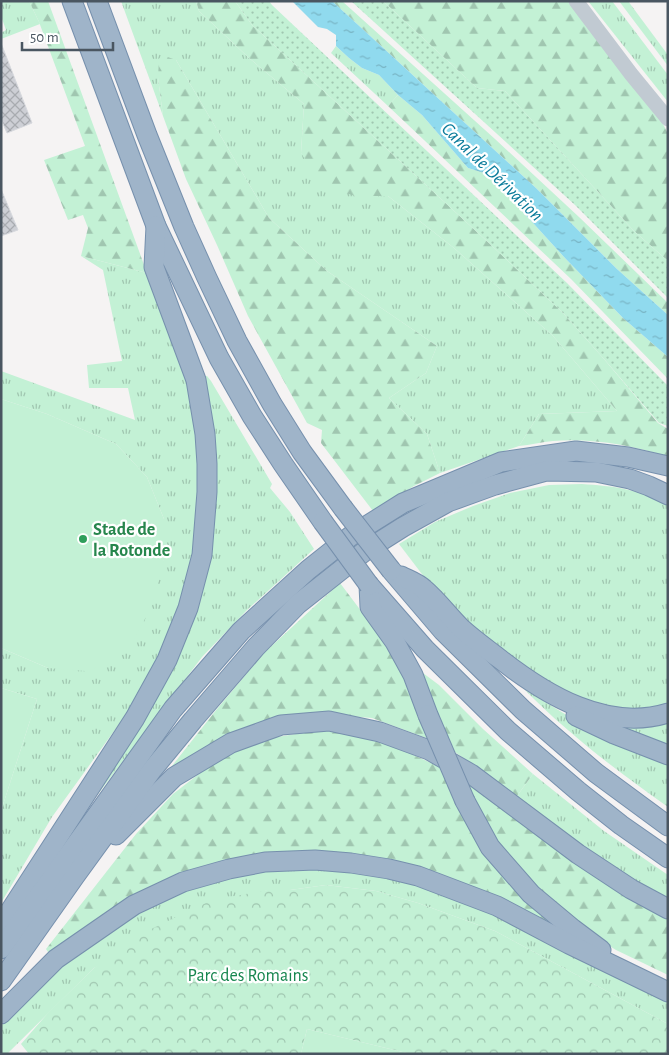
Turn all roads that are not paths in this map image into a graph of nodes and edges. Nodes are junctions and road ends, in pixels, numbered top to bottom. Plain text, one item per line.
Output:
1 (72, 1) edge
2 (97, 1) edge
3 (576, 1) edge
4 (668, 119) edge
5 (156, 226) junction
6 (648, 462) junction
7 (668, 466) edge
8 (668, 473) edge
9 (668, 494) edge
10 (391, 570) junction
11 (369, 585) junction
12 (553, 696) junction
13 (668, 713) edge
14 (668, 755) edge
15 (668, 826) edge
16 (668, 858) edge
17 (75, 876) junction
18 (668, 909) edge
19 (1, 925) edge
20 (1, 949) edge
21 (640, 978) junction
22 (1, 981) edge
23 (668, 992) edge
24 (1, 1014) edge

1 - 5 highway
2 - 10 highway, bridge
3 - 4 street
5 - 11 highway, bridge
5 - 19 highway
6 - 7 highway
6 - 8 highway
6 - 20 highway
9 - 17 highway
10 - 12 highway
10 - 15 highway
11 - 16 highway
11 - 21 highway, bridge
12 - 13 highway
12 - 14 highway
17 - 18 highway
17 - 22 highway
21 - 23 highway
21 - 24 highway

